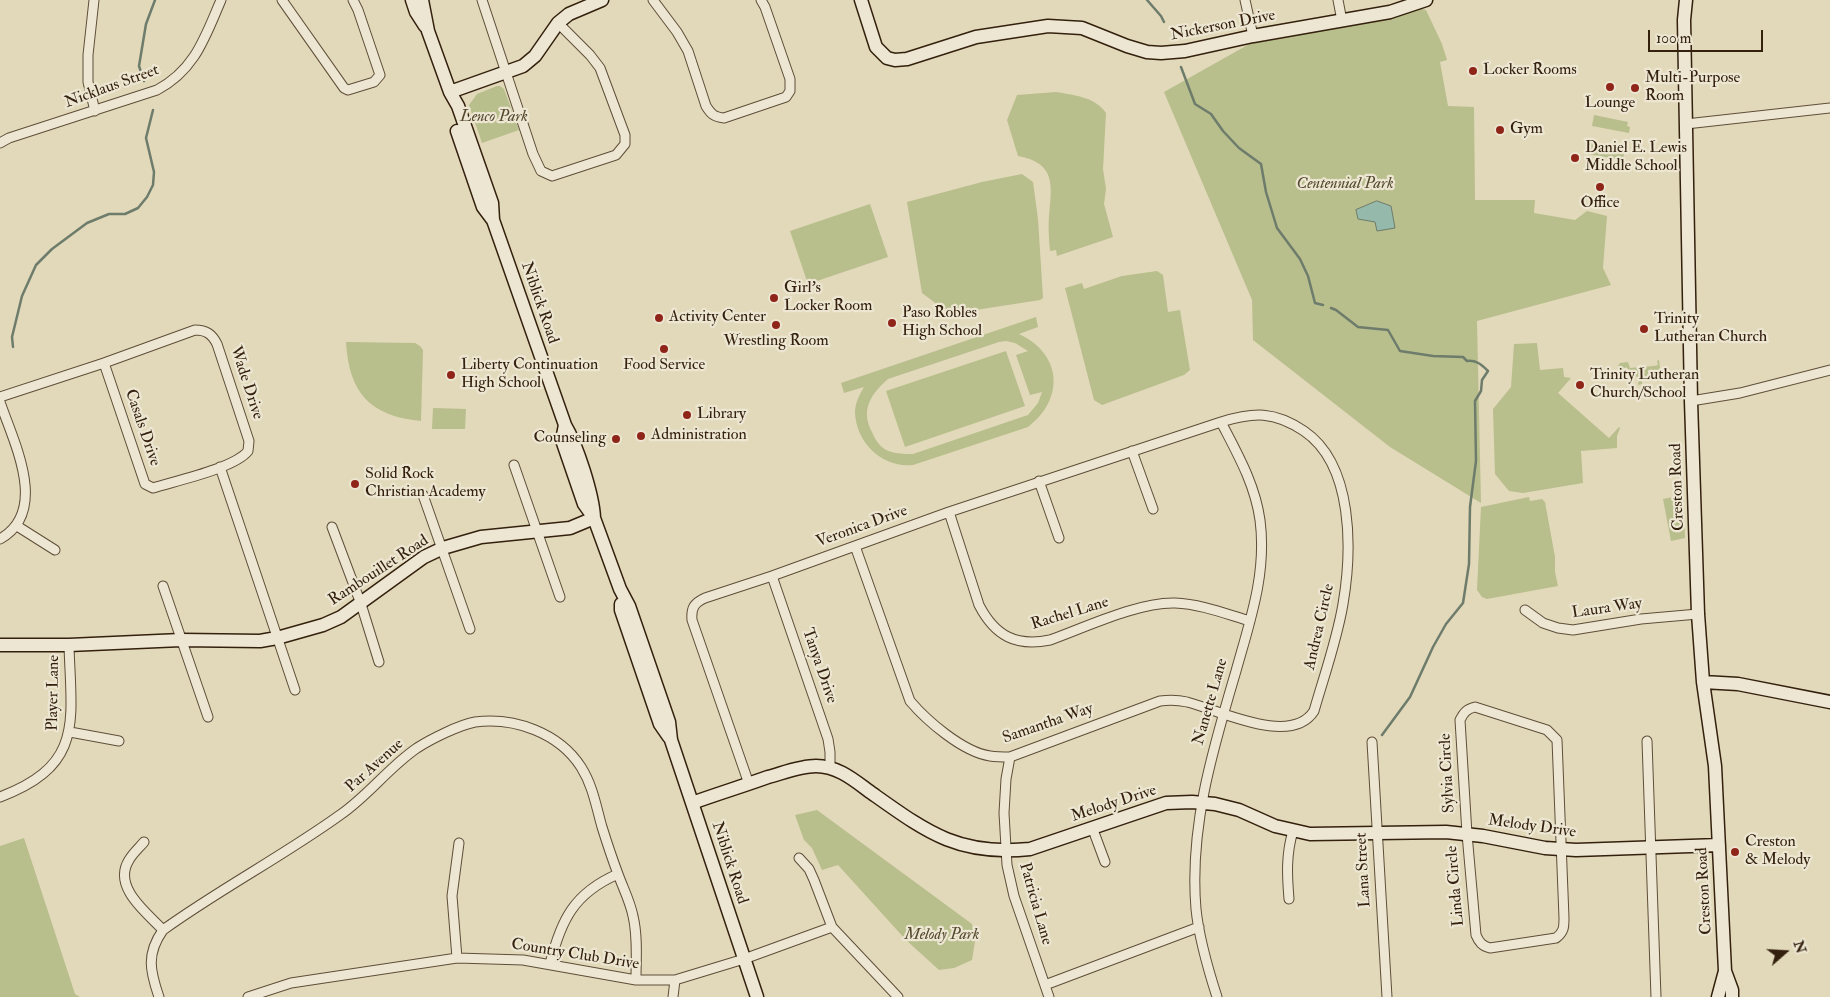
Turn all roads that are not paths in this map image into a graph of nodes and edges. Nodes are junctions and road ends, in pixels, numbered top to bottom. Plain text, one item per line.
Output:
1 (94, 0) edge
2 (221, 0) edge
3 (282, 0) edge
4 (354, 0) edge
5 (412, 0) edge
6 (422, 0) edge
7 (482, 0) edge
8 (602, 0) edge
9 (653, 0) edge
10 (761, 0) edge
11 (862, 0) edge
12 (1245, 0) edge
13 (1338, 0) edge
14 (1426, 0) edge
15 (1686, 0) edge
16 (1342, 21) junction
17 (558, 23) junction
18 (428, 30) junction
19 (1253, 36) junction
20 (507, 72) junction
21 (450, 92) junction
22 (1830, 108) edge
23 (95, 110) junction
24 (1686, 124) junction
25 (0, 143) edge
26 (104, 363) junction
27 (1830, 370) edge
28 (0, 397) edge
29 (1691, 401) junction
30 (0, 402) edge
31 (1221, 422) junction
32 (1132, 451) junction
33 (514, 464) dead end
34 (220, 467) junction
35 (1039, 481) junction
36 (423, 495) dead end
37 (1153, 509) dead end
38 (948, 512) junction
39 (594, 518) junction
40 (17, 526) junction
41 (332, 527) dead end
42 (537, 532) junction
43 (0, 538) edge
44 (1059, 538) dead end
45 (855, 546) junction
46 (443, 548) junction
47 (55, 550) dead end
48 (772, 576) junction
49 (163, 586) dead end
50 (560, 597) dead end
51 (360, 604) junction
52 (1525, 610) dead end
53 (1698, 614) junction
54 (1250, 621) junction
55 (470, 630) dead end
56 (277, 638) junction
57 (181, 640) junction
58 (0, 645) edge
59 (70, 645) junction
60 (379, 662) dead end
61 (1703, 682) junction
62 (295, 690) dead end
63 (1830, 702) edge
64 (1223, 714) junction
65 (208, 717) dead end
66 (70, 732) junction
67 (119, 741) dead end
68 (1647, 741) dead end
69 (1372, 742) dead end
70 (1010, 757) junction
71 (830, 768) junction
72 (749, 784) junction
73 (0, 797) edge
74 (1202, 802) junction
75 (692, 803) junction
76 (1092, 827) junction
77 (1293, 831) junction
78 (1377, 833) junction
79 (1467, 834) junction
80 (144, 842) dead end
81 (458, 843) dead end
82 (1719, 845) junction
83 (1650, 847) junction
84 (1562, 849) junction
85 (1006, 851) junction
86 (798, 858) dead end
87 (1105, 862) dead end
88 (618, 874) junction
89 (1289, 899) dead end
90 (832, 927) junction
91 (1199, 927) junction
92 (163, 930) junction
93 (457, 958) junction
94 (744, 959) junction
95 (550, 964) junction
96 (1725, 971) junction
97 (636, 980) junction
98 (674, 980) junction
99 (1045, 985) junction
100 (157, 992) edge
101 (248, 997) edge
102 (673, 997) edge
103 (757, 997) edge
104 (898, 997) edge
105 (1049, 997) edge
106 (1217, 997) edge
107 (1387, 997) edge
108 (1656, 997) edge
109 (1718, 997) edge
110 (1732, 997) edge

1 - 23 street
2 - 23 street, Nicklaus Street
3 - 4 street
5 - 18 street, Niblick Road
6 - 18 street, Niblick Road
7 - 20 street
8 - 17 street
9 - 10 street
11 - 19 street, Nickerson Drive
12 - 19 street
13 - 16 street
14 - 16 street, Nickerson Drive
15 - 24 street, Creston Road
16 - 19 street, Nickerson Drive
17 - 20 street
17 - 20 street
18 - 21 street, Niblick Road
20 - 21 street
21 - 39 street, Niblick Road
22 - 24 street
23 - 25 street, Nicklaus Street
24 - 29 street, Creston Road
26 - 28 street, Wade Drive
26 - 34 street, Casals Drive
26 - 34 street, Wade Drive
27 - 29 street
29 - 53 street, Creston Road
30 - 40 street
31 - 32 street, Veronica Drive
31 - 54 street, Nanette Lane
31 - 64 street, Andrea Circle
32 - 35 street, Veronica Drive
32 - 37 street
33 - 42 street
34 - 56 street
35 - 38 street, Veronica Drive
35 - 44 street
36 - 46 street
38 - 45 street, Veronica Drive
38 - 54 street, Rachel Lane
39 - 42 street, Rambouillet Road
39 - 75 street, Niblick Road
40 - 43 street
40 - 47 street
41 - 51 street
42 - 46 street, Rambouillet Road
42 - 50 street
45 - 48 street, Veronica Drive
45 - 70 street, Samantha Way
46 - 51 street, Rambouillet Road
46 - 55 street
48 - 71 street, Tanya Drive
48 - 72 street, Veronica Drive
49 - 57 street
51 - 56 street, Rambouillet Road
51 - 60 street
52 - 53 street, Laura Way
53 - 61 street, Creston Road
54 - 64 street, Nanette Lane
56 - 57 street, Rambouillet Road
56 - 62 street
57 - 59 street, Rambouillet Road
57 - 65 street
58 - 59 street, Rambouillet Road
59 - 66 street, Player Lane
61 - 63 street
61 - 82 street, Creston Road
64 - 70 street, Samantha Way
64 - 74 street, Nanette Lane
66 - 67 street
66 - 73 street, Player Lane
68 - 83 street
69 - 78 street, Lana Street
70 - 85 street, Patricia Lane
71 - 72 street, Melody Drive
71 - 85 street, Melody Drive
72 - 75 street, Melody Drive
74 - 76 street, Melody Drive
74 - 77 street, Melody Drive
74 - 91 street, Nanette Lane
75 - 94 street, Niblick Road
76 - 85 street, Melody Drive
76 - 87 street
77 - 78 street, Melody Drive
77 - 89 street
78 - 79 street, Melody Drive
78 - 107 street, Lana Street
79 - 84 street, Melody Drive
79 - 84 street, Linda Circle
79 - 84 street, Sylvia Circle
80 - 92 street
81 - 93 street
82 - 83 street, Melody Drive
82 - 96 street, Creston Road
83 - 84 street, Melody Drive
83 - 108 street
85 - 99 street, Patricia Lane
86 - 90 street
88 - 92 street, Par Avenue
88 - 95 street
88 - 97 street, Par Avenue
90 - 94 street, Country Club Drive
90 - 104 street
91 - 99 street
91 - 106 street, Nanette Lane
92 - 100 street
93 - 95 street, Country Club Drive
93 - 101 street, Country Club Drive
94 - 98 street, Country Club Drive
94 - 103 street, Niblick Road
95 - 97 street, Country Club Drive
96 - 109 street, Creston Road
96 - 110 street, Creston Road
97 - 98 street, Country Club Drive
98 - 102 street
99 - 105 street, Patricia Lane

